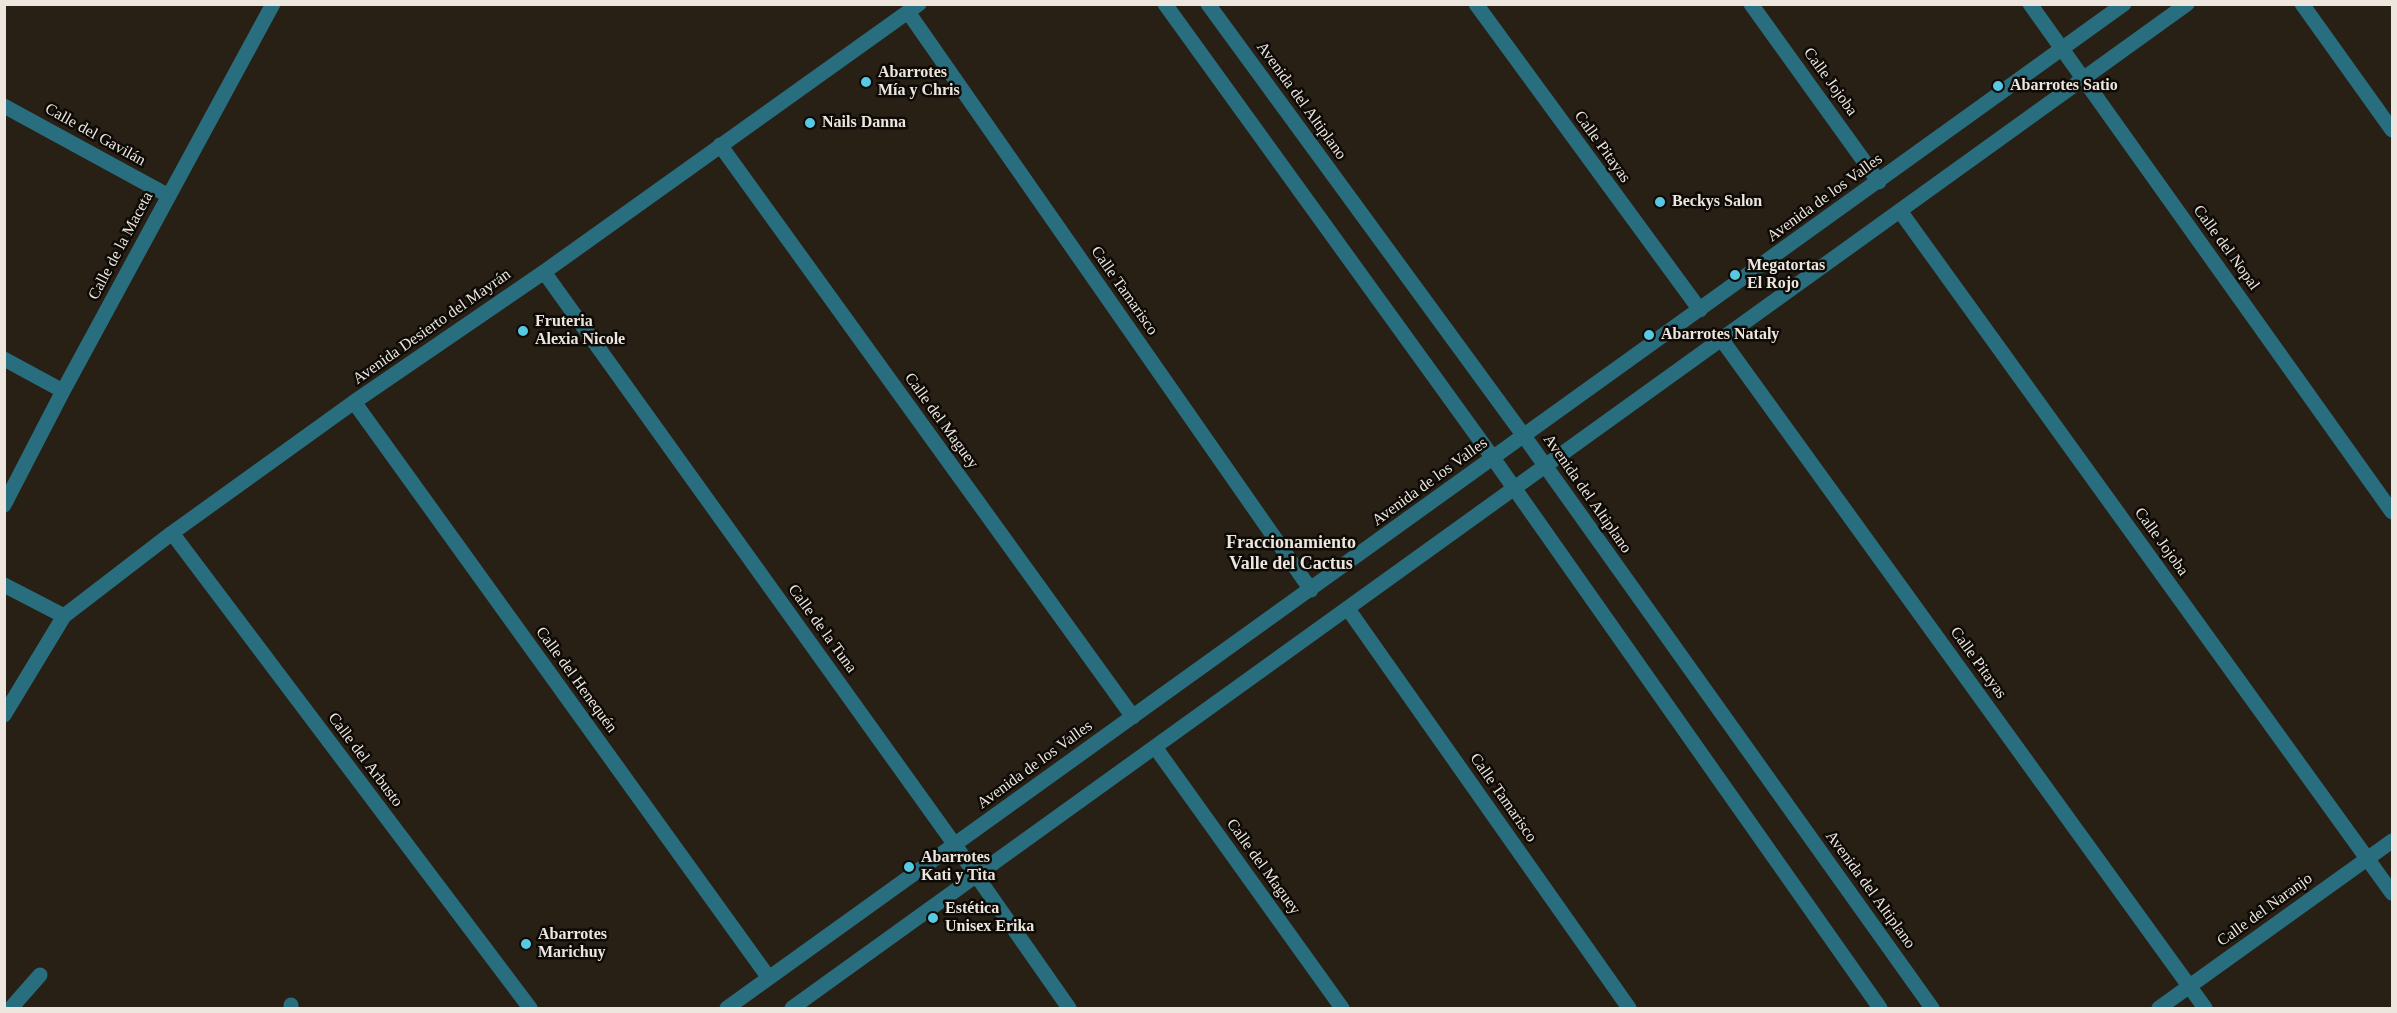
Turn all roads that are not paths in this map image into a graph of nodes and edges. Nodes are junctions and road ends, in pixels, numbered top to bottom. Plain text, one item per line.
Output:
1 (273, 4) edge
2 (1165, 4) edge
3 (1208, 4) edge
4 (1476, 4) edge
5 (1751, 4) edge
6 (2030, 4) edge
7 (2124, 4) edge
8 (2187, 4) edge
9 (2302, 4) edge
10 (913, 8) edge
11 (2062, 48) junction
12 (2083, 79) junction
13 (4, 106) edge
14 (2392, 130) edge
15 (720, 145) junction
16 (1879, 182) junction
17 (169, 196) junction
18 (1900, 211) junction
19 (544, 272) junction
20 (1700, 310) junction
21 (1722, 339) junction
22 (4, 359) edge
23 (63, 391) junction
24 (354, 402) junction
25 (1524, 436) junction
26 (1493, 458) junction
27 (1545, 467) junction
28 (1514, 489) junction
29 (4, 505) edge
30 (2392, 512) edge
31 (172, 533) junction
32 (4, 585) edge
33 (1311, 590) junction
34 (1348, 609) junction
35 (64, 616) junction
36 (4, 715) edge
37 (1133, 717) junction
38 (1155, 747) junction
39 (2392, 842) edge
40 (955, 845) junction
41 (2368, 859) junction
42 (975, 876) junction
43 (2392, 893) edge
44 (40, 975) dead end
45 (769, 978) junction
46 (2189, 987) junction
47 (4, 1004) edge
48 (10, 1008) edge
49 (530, 1008) edge
50 (727, 1008) edge
51 (794, 1008) edge
52 (1069, 1008) edge
53 (1342, 1008) edge
54 (1629, 1008) edge
55 (1880, 1008) edge
56 (1932, 1008) edge
57 (2159, 1008) edge
58 (2205, 1008) edge

1 - 17 street, Calle de la Maceta
2 - 26 street
3 - 25 street, Avenida del Altiplano
4 - 20 street, Calle Pitayas
5 - 16 street, Calle Jojoba
6 - 11 street, Calle del Nopal
7 - 11 street, Avenida de los Valles
8 - 12 street
9 - 14 street
10 - 15 street, Avenida Desierto del Mayrán
10 - 33 street, Calle Tamarisco
11 - 12 street, Calle del Nopal
11 - 16 street, Avenida de los Valles
12 - 18 street
12 - 30 street, Calle del Nopal
13 - 17 street, Calle del Gavilán
15 - 19 street, Avenida Desierto del Mayrán
15 - 37 street, Calle del Maguey
16 - 20 street, Avenida de los Valles
17 - 23 street, Calle de la Maceta
18 - 21 street
18 - 41 street, Calle Jojoba
19 - 24 street, Avenida Desierto del Mayrán
19 - 40 street, Calle de la Tuna
20 - 25 street, Avenida de los Valles
21 - 27 street
21 - 46 street, Calle Pitayas
22 - 23 street
23 - 29 street, Calle de la Maceta
24 - 31 street, Avenida Desierto del Mayrán
24 - 45 street, Calle del Henequén
25 - 26 street, Avenida de los Valles
25 - 27 street, Avenida del Altiplano
26 - 28 street
26 - 33 street, Avenida de los Valles
27 - 28 street
27 - 56 street, Avenida del Altiplano
28 - 34 street
28 - 55 street
31 - 35 street, Avenida Desierto del Mayrán
31 - 49 street, Calle del Arbusto
32 - 35 street
33 - 37 street, Avenida de los Valles
34 - 38 street
34 - 54 street, Calle Tamarisco
35 - 36 street, Avenida Desierto del Mayrán
37 - 40 street, Avenida de los Valles
38 - 42 street
38 - 53 street, Calle del Maguey
39 - 41 street, Calle del Naranjo
40 - 42 street, Calle de la Tuna
40 - 45 street, Avenida de los Valles
41 - 43 street, Calle Jojoba
41 - 46 street, Calle del Naranjo
42 - 51 street
42 - 52 street, Calle de la Tuna
44 - 48 street
45 - 50 street, Avenida de los Valles
46 - 57 street, Calle del Naranjo
46 - 58 street, Calle Pitayas
47 - 48 street

